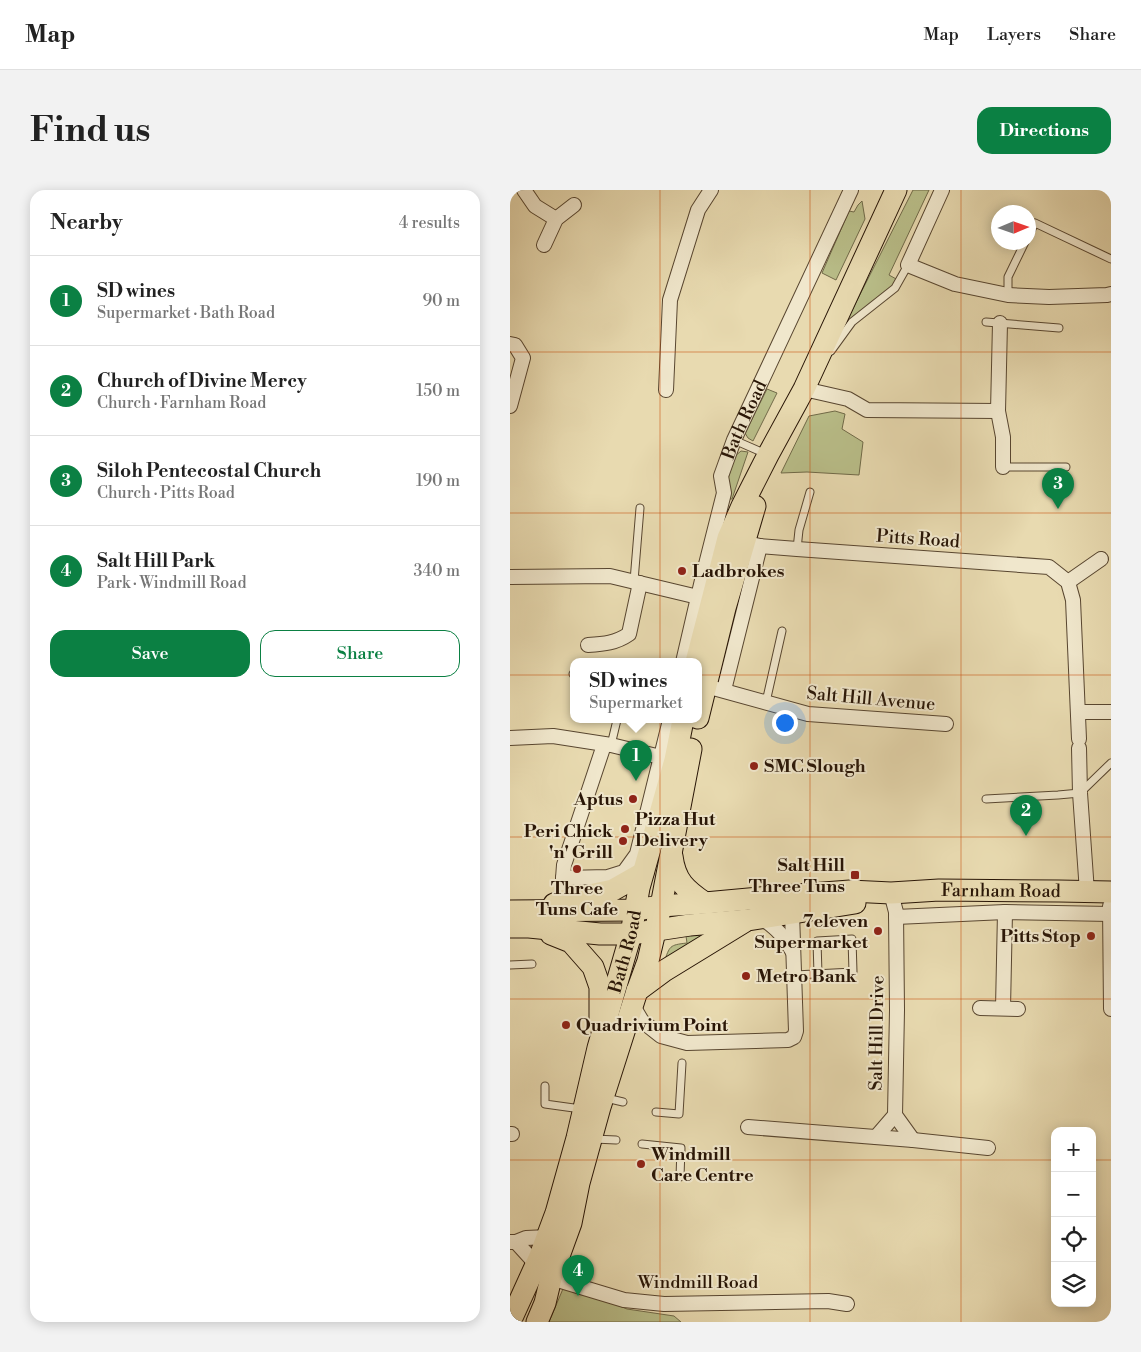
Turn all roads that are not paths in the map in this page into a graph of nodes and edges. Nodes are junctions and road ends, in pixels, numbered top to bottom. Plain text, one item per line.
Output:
1 (524, 190) edge
2 (711, 190) edge
3 (851, 190) edge
4 (942, 190) edge
5 (891, 192) edge
6 (574, 205) dead end
7 (556, 220) junction
8 (1036, 223) edge
9 (544, 246) dead end
10 (1022, 250) edge
11 (1111, 259) edge
12 (908, 265) junction
13 (1111, 294) edge
14 (1008, 295) junction
15 (993, 323) joint
16 (1058, 328) dead end
17 (510, 344) edge
18 (804, 389) junction
19 (666, 390) dead end
20 (510, 406) edge
21 (998, 411) junction
22 (734, 440) junction
23 (768, 455) junction
24 (1003, 467) joint
25 (1066, 468) dead end
26 (810, 492) dead end
27 (640, 508) dead end
28 (744, 542) junction
29 (797, 549) junction
30 (1100, 559) dead end
31 (510, 577) edge
32 (637, 582) junction
33 (1068, 582) junction
34 (698, 597) junction
35 (782, 631) dead end
36 (588, 645) dead end
37 (684, 658) edge
38 (698, 658) edge
39 (715, 688) junction
40 (766, 702) junction
41 (702, 712) edge
42 (1078, 712) junction
43 (1111, 712) edge
44 (616, 723) edge
45 (670, 723) edge
46 (682, 723) edge
47 (697, 723) edge
48 (946, 724) dead end
49 (510, 738) edge
50 (607, 745) junction
51 (668, 759) junction
52 (1111, 763) edge
53 (1080, 793) junction
54 (986, 798) dead end
55 (673, 839) junction
56 (643, 873) junction
57 (563, 878) junction
58 (1087, 892) junction
59 (1110, 892) edge
60 (891, 893) junction
61 (562, 901) junction
62 (705, 904) junction
63 (661, 906) junction
64 (635, 910) junction
65 (510, 911) edge
66 (1005, 912) junction
67 (792, 913) junction
68 (1110, 914) edge
69 (896, 917) junction
70 (755, 919) junction
71 (526, 922) edge
72 (655, 930) junction
73 (631, 934) junction
74 (794, 954) junction
75 (532, 964) dead end
76 (510, 965) edge
77 (818, 974) junction
78 (794, 975) junction
79 (1110, 993) edge
80 (635, 998) junction
81 (980, 1008) dead end
82 (1004, 1008) junction
83 (1018, 1009) dead end
84 (1111, 1009) edge
85 (598, 1048) junction
86 (682, 1063) dead end
87 (545, 1086) dead end
88 (583, 1109) junction
89 (656, 1112) dead end
90 (895, 1115) junction
91 (748, 1127) dead end
92 (876, 1137) junction
93 (584, 1138) junction
94 (616, 1140) dead end
95 (913, 1140) junction
96 (642, 1144) dead end
97 (988, 1148) dead end
98 (680, 1177) dead end
99 (572, 1181) junction
100 (548, 1237) junction
101 (513, 1242) edge
102 (536, 1264) junction
103 (551, 1278) junction
104 (527, 1284) junction
105 (847, 1304) dead end
106 (510, 1322) edge
107 (537, 1322) edge

1 - 7 street
2 - 19 street
3 - 22 street, Bath Road
4 - 12 street
5 - 18 main road, Bath Road
6 - 7 street
7 - 9 street
8 - 11 lane
10 - 14 lane
12 - 14 street
12 - 18 lane
13 - 14 street
15 - 16 lane
15 - 21 street
17 - 20 street
18 - 21 street
18 - 23 main road, Bath Road
21 - 24 street
22 - 23 lane
22 - 34 street, Bath Road
23 - 28 main road, Bath Road
24 - 25 lane
26 - 29 lane
27 - 32 lane
28 - 29 street, Pitts Road
28 - 38 main road, Bath Road
28 - 39 main road, Bath Road
29 - 33 street, Pitts Road
30 - 33 street
31 - 32 street
32 - 34 street
32 - 36 street
33 - 42 street
34 - 37 street, Bath Road
35 - 40 lane
39 - 40 street, Salt Hill Avenue
39 - 41 main road, Bath Road
40 - 48 street, Salt Hill Avenue
42 - 43 street
42 - 53 street
44 - 50 lane
45 - 51 street, Bath Road
46 - 51 main road, Bath Road
47 - 55 main road, Bath Road
49 - 50 street
50 - 51 street
50 - 57 street
51 - 56 main road, Bath Road
51 - 57 street, Bath Road
52 - 53 lane
53 - 54 lane
53 - 58 street
55 - 62 main road
55 - 63 main road, Bath Road
56 - 61 main road
56 - 64 main road, Bath Road
57 - 61 street
58 - 59 main road, Farnham Road
58 - 60 main road, Farnham Road
59 - 68 street
60 - 62 main road, Farnham Road
60 - 67 main road, Farnham Road
60 - 69 street, Salt Hill Drive
61 - 71 main road
62 - 63 main road, Farnham Road
63 - 64 main road, Farnham Road
63 - 72 main road, Bath Road
64 - 71 main road, Farnham Road
64 - 73 main road, Bath Road
65 - 71 main road
66 - 68 street
66 - 69 street
66 - 82 street
67 - 70 main road, Farnham Road
67 - 74 street
68 - 79 street
69 - 90 street, Salt Hill Drive
70 - 72 main road, Farnham Road
70 - 74 street
70 - 80 main road
71 - 73 main road, Farnham Road
71 - 85 main road
72 - 73 main road, Farnham Road
72 - 80 main road, Bath Road
73 - 85 main road, Bath Road
74 - 78 street
75 - 76 lane
77 - 77 lane
77 - 78 lane
78 - 80 street
79 - 84 street
80 - 93 main road, Bath Road
81 - 82 street
82 - 83 street
85 - 88 main road, Bath Road
86 - 89 lane
87 - 88 lane
88 - 93 main road, Bath Road
90 - 92 street, Salt Hill Drive
90 - 95 street, Salt Hill Drive
91 - 92 street
92 - 95 street
93 - 94 lane
93 - 99 main road, Bath Road
95 - 97 street
96 - 98 lane
99 - 100 main road, Bath Road
99 - 103 main road, Bath Road
100 - 101 street
100 - 102 main road, Bath Road
101 - 102 street
102 - 104 main road, Bath Road
103 - 104 main road
103 - 105 street, Windmill Road
103 - 107 main road, Bath Road
104 - 106 main road, Bath Road

